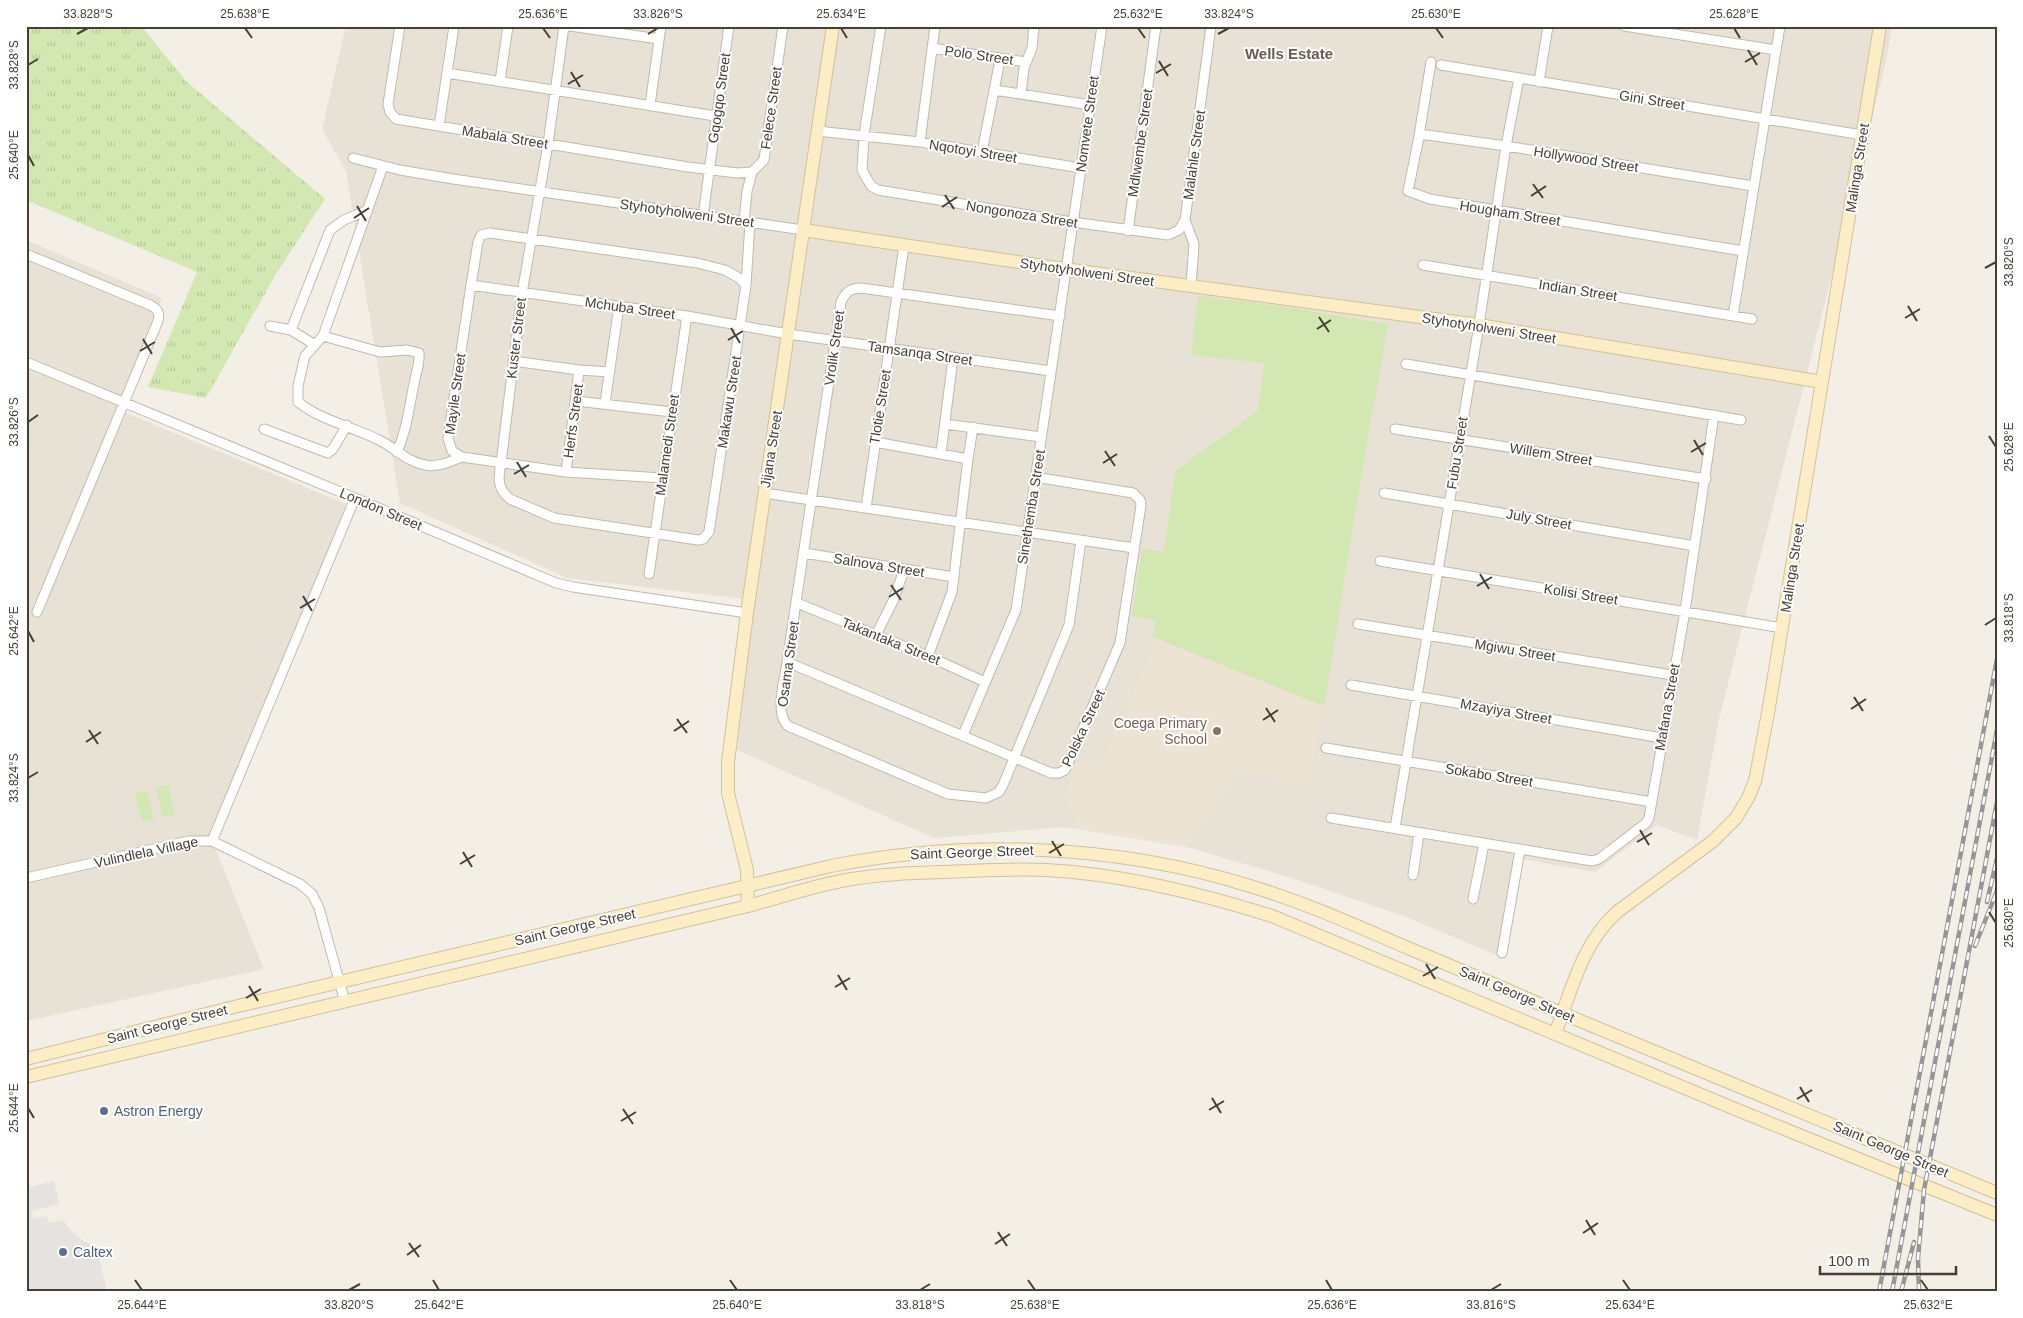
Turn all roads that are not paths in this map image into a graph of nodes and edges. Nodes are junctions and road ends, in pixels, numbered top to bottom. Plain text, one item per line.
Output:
1 (400, 26) edge
2 (454, 26) edge
3 (508, 26) edge
4 (564, 26) edge
5 (570, 26) edge
6 (661, 26) edge
7 (729, 26) edge
8 (783, 26) edge
9 (833, 26) edge
10 (881, 26) edge
11 (935, 26) edge
12 (1034, 26) edge
13 (1102, 26) edge
14 (1156, 26) edge
15 (1211, 26) edge
16 (1548, 26) edge
17 (1624, 26) edge
18 (1780, 26) edge
19 (1880, 26) edge
20 (631, 30) edge
21 (659, 39) junction
22 (932, 48) junction
23 (1776, 50) junction
24 (998, 59) junction
25 (1026, 62) junction
26 (1431, 62) dead end
27 (1441, 65) dead end
28 (447, 73) junction
29 (1519, 78) junction
30 (500, 80) junction
31 (1539, 82) junction
32 (556, 90) junction
33 (995, 90) junction
34 (1021, 94) junction
35 (1090, 104) junction
36 (650, 106) junction
37 (715, 116) junction
38 (1765, 119) junction
39 (440, 126) junction
40 (817, 131) junction
41 (1420, 134) junction
42 (864, 135) junction
43 (1862, 136) junction
44 (920, 142) junction
45 (548, 144) junction
46 (1506, 146) junction
47 (982, 152) junction
48 (353, 158) dead end
49 (383, 166) junction
50 (1081, 168) junction
51 (709, 169) junction
52 (752, 172) junction
53 (1752, 186) junction
54 (539, 191) junction
55 (368, 210) junction
56 (1497, 211) junction
57 (703, 216) junction
58 (1185, 220) junction
59 (747, 222) junction
60 (1072, 222) junction
61 (803, 230) junction
62 (1128, 231) junction
63 (531, 239) junction
64 (904, 246) junction
65 (1742, 251) junction
66 (26, 254) edge
67 (1423, 265) dead end
68 (1065, 269) junction
69 (1485, 275) junction
70 (471, 285) junction
71 (746, 285) junction
72 (1191, 286) junction
73 (522, 293) junction
74 (898, 293) junction
75 (619, 306) junction
76 (687, 316) junction
77 (1060, 316) junction
78 (1733, 316) junction
79 (1752, 319) dead end
80 (741, 324) junction
81 (1478, 325) junction
82 (270, 326) dead end
83 (291, 330) junction
84 (788, 334) junction
85 (323, 336) junction
86 (836, 341) junction
87 (315, 345) junction
88 (889, 348) junction
89 (953, 358) junction
90 (514, 360) junction
91 (26, 362) edge
92 (1406, 364) dead end
93 (579, 370) junction
94 (1052, 371) junction
95 (610, 372) junction
96 (1470, 374) junction
97 (1822, 382) junction
98 (576, 401) junction
99 (124, 403) junction
100 (605, 403) junction
101 (672, 412) junction
102 (1714, 415) junction
103 (1740, 420) dead end
104 (944, 424) junction
105 (347, 425) junction
106 (973, 427) junction
107 (264, 429) dead end
108 (1396, 429) dead end
109 (1042, 437) junction
110 (1459, 439) junction
111 (875, 442) junction
112 (397, 452) junction
113 (940, 453) junction
114 (462, 458) junction
115 (968, 459) junction
116 (501, 463) junction
117 (566, 472) junction
118 (1035, 477) junction
119 (662, 478) junction
120 (1706, 479) junction
121 (764, 493) junction
122 (1384, 493) dead end
123 (355, 498) junction
124 (812, 500) junction
125 (1450, 504) junction
126 (866, 508) junction
127 (961, 523) junction
128 (1027, 532) junction
129 (654, 533) junction
130 (1081, 541) junction
131 (1695, 546) junction
132 (1134, 548) junction
133 (804, 553) junction
134 (1380, 561) dead end
135 (904, 570) junction
136 (1438, 570) junction
137 (649, 574) dead end
138 (954, 578) junction
139 (797, 603) junction
140 (1684, 611) junction
141 (37, 612) dead end
142 (746, 612) junction
143 (1358, 624) dead end
144 (1782, 628) junction
145 (876, 635) junction
146 (1427, 635) junction
147 (928, 656) junction
148 (787, 662) junction
149 (1672, 675) junction
150 (985, 682) junction
151 (1350, 685) dead end
152 (1416, 696) junction
153 (963, 735) junction
154 (1662, 738) junction
155 (1326, 748) dead end
156 (1013, 758) junction
157 (1405, 761) junction
158 (1652, 802) junction
159 (1331, 818) dead end
160 (1395, 828) junction
161 (1419, 833) junction
162 (212, 841) junction
163 (1484, 844) junction
164 (1520, 850) junction
165 (1413, 875) dead end
166 (26, 878) edge
167 (754, 885) junction
168 (1473, 899) dead end
169 (766, 901) junction
170 (748, 906) junction
171 (1502, 953) dead end
172 (340, 982) junction
173 (345, 1002) junction
174 (1563, 1013) junction
175 (1555, 1034) junction
176 (26, 1059) edge
177 (26, 1077) edge
178 (1997, 1193) edge
179 (1997, 1215) edge

1 - 39 street, Mabala Street
2 - 28 street
3 - 30 street
4 - 32 street, Kuster Street
5 - 20 street
6 - 21 street
7 - 37 street, Gqogqo Street
8 - 52 street, Felece Street
9 - 40 main road, Jijana Street
10 - 42 street, Nongonoza Street
11 - 22 street
12 - 25 street
13 - 35 street, Nomvete Street
14 - 62 street, Mdlwembe Street
15 - 58 street, Malahle Street
16 - 31 street
17 - 23 street
18 - 23 street
19 - 43 main road, Malinga Street
20 - 21 street
21 - 36 street
22 - 24 street, Polo Street
22 - 44 street
23 - 38 street
24 - 25 street, Polo Street
24 - 33 street
25 - 34 street
26 - 41 street, Hougham Street
27 - 29 street, Gini Street
28 - 30 street
28 - 39 street
29 - 31 street, Gini Street
29 - 46 street, Fubu Street
30 - 32 street
31 - 38 street, Gini Street
32 - 36 street
32 - 45 street, Kuster Street
33 - 34 street
33 - 47 street
34 - 35 street
35 - 50 street, Nomvete Street
36 - 37 street
37 - 51 street, Gqogqo Street
38 - 43 street, Gini Street
38 - 53 street
39 - 45 street, Mabala Street
40 - 42 street, Nqotoyi Street
40 - 61 main road, Jijana Street
41 - 46 street, Hollywood Street
41 - 56 street, Hougham Street
42 - 44 street, Nqotoyi Street
42 - 60 street, Nongonoza Street
43 - 97 main road, Malinga Street
44 - 47 street, Nqotoyi Street
45 - 51 street, Mabala Street
45 - 54 street, Kuster Street
46 - 53 street, Hollywood Street
46 - 56 street, Fubu Street
47 - 50 street, Nqotoyi Street
48 - 49 street, Styhotyholweni Street
49 - 54 street, Styhotyholweni Street
49 - 55 street
50 - 60 street, Nomvete Street
51 - 52 street
51 - 57 street, Gqogqo Street
52 - 59 street, Makawu Street
53 - 65 street
54 - 57 street, Styhotyholweni Street
54 - 63 street, Kuster Street
55 - 83 street
55 - 85 street
56 - 65 street, Hougham Street
56 - 69 street, Fubu Street
57 - 59 street, Styhotyholweni Street
58 - 62 street, Malahle Street
58 - 72 street
59 - 61 street, Styhotyholweni Street
59 - 71 street, Makawu Street
60 - 62 street, Nongonoza Street
60 - 68 street, Nomvete Street
61 - 64 main road, Styhotyholweni Street
61 - 84 main road, Jijana Street
63 - 70 street, Mayile Street
63 - 71 street
63 - 73 street, Kuster Street
64 - 68 main road, Styhotyholweni Street
64 - 74 street, Tlotie Street
65 - 78 street
66 - 99 street
67 - 69 street, Indian Street
68 - 72 main road, Styhotyholweni Street
68 - 77 street, Sinethemba Street
69 - 78 street, Indian Street
69 - 81 street, Fubu Street
70 - 73 street, Mchuba Street
70 - 114 street, Mayile Street
71 - 80 street, Makawu Street
72 - 81 main road, Styhotyholweni Street
73 - 75 street, Mchuba Street
73 - 90 street, Kuster Street
74 - 77 street, Vrolik Street
74 - 86 street, Vrolik Street
74 - 88 street, Tlotie Street
75 - 76 street, Mchuba Street
75 - 95 street
76 - 80 street, Mchuba Street
76 - 101 street, Malamedi Street
77 - 94 street, Sinethemba Street
78 - 79 street, Indian Street
80 - 84 street, Mchuba Street
80 - 129 street, Makawu Street
81 - 96 street, Fubu Street
81 - 97 main road, Styhotyholweni Street
82 - 83 street
83 - 87 street
84 - 86 street, Tamsanqa Street
84 - 121 main road, Jijana Street
85 - 87 street
85 - 112 street
86 - 88 street, Tamsanqa Street
86 - 124 street, Vrolik Street
87 - 105 street
88 - 89 street, Tamsanqa Street
88 - 111 street, Tlotie Street
89 - 94 street, Tamsanqa Street
89 - 104 street
90 - 93 street
90 - 116 street, Kuster Street
91 - 99 street, London Street
92 - 96 street
93 - 95 street
93 - 98 street, Herfs Street
94 - 109 street, Sinethemba Street
95 - 100 street
96 - 102 street
96 - 110 street, Fubu Street
97 - 144 main road, Malinga Street
98 - 100 street
98 - 117 street, Herfs Street
99 - 123 street, London Street
99 - 141 street
100 - 101 street
101 - 119 street, Malamedi Street
102 - 103 street
102 - 120 street, Mafana Street
104 - 106 street
104 - 113 street
105 - 107 street
105 - 112 street
106 - 109 street
106 - 115 street
108 - 110 street, Willem Street
109 - 118 street, Sinethemba Street
110 - 120 street, Willem Street
110 - 125 street, Fubu Street
111 - 113 street
111 - 126 street, Tlotie Street
112 - 114 street
113 - 115 street
114 - 116 street
115 - 127 street
116 - 117 street
116 - 129 street, Kuster Street
117 - 119 street
118 - 128 street, Sinethemba Street
118 - 132 street, Polska Street
119 - 129 street, Malamedi Street
120 - 131 street, Mafana Street
121 - 124 street
121 - 142 main road, Jijana Street
122 - 125 street, July Street
123 - 142 street, London Street
123 - 162 street
124 - 126 street
124 - 133 street, Osama Street
125 - 131 street, July Street
125 - 136 street, Fubu Street
126 - 127 street
127 - 128 street
127 - 138 street
128 - 130 street
128 - 150 street, Sinethemba Street
129 - 137 street, Malamedi Street
130 - 132 street
130 - 156 street, Osama Street
131 - 140 street, Mafana Street
132 - 156 street, Polska Street
133 - 135 street, Salnova Street
133 - 139 street, Osama Street
134 - 136 street, Kolisi Street
135 - 138 street, Salnova Street
135 - 145 street
136 - 140 street, Kolisi Street
136 - 146 street, Fubu Street
138 - 147 street
139 - 145 street, Takantaka Street
139 - 148 street, Osama Street
140 - 144 street, Kolisi Street
140 - 149 street, Mafana Street
142 - 167 main road, Jijana Street
143 - 146 street, Mgiwu Street
144 - 174 main road, Malinga Street
145 - 147 street, Takantaka Street
146 - 149 street, Mgiwu Street
146 - 152 street, Fubu Street
147 - 150 street, Takantaka Street
148 - 153 street, Polska Street
148 - 156 street, Osama Street
149 - 154 street, Mafana Street
150 - 153 street, Sinethemba Street
151 - 152 street, Mzayiya Street
152 - 154 street, Mzayiya Street
152 - 157 street, Fubu Street
153 - 156 street, Polska Street
154 - 158 street, Mafana Street
155 - 157 street, Sokabo Street
157 - 158 street, Sokabo Street
157 - 160 street, Fubu Street
158 - 164 street, Mafana Street
159 - 160 street, Mafana Street
160 - 161 street, Mafana Street
161 - 163 street, Mafana Street
161 - 165 street
162 - 166 street, Vulindlela Village
162 - 172 street, Vulindlela Village
163 - 164 street, Mafana Street
163 - 168 street
164 - 171 street
167 - 169 main road
167 - 170 main road, Jijana Street
167 - 172 main road, Saint George Street
167 - 174 main road, Saint George Street
169 - 170 main road, Saint George Street
169 - 175 main road, Saint George Street
170 - 173 main road, Saint George Street
172 - 173 street, Vulindlela Village
172 - 176 main road, Saint George Street
173 - 177 main road, Saint George Street
174 - 175 main road, Malinga Street
174 - 178 main road, Saint George Street
175 - 179 main road, Saint George Street

